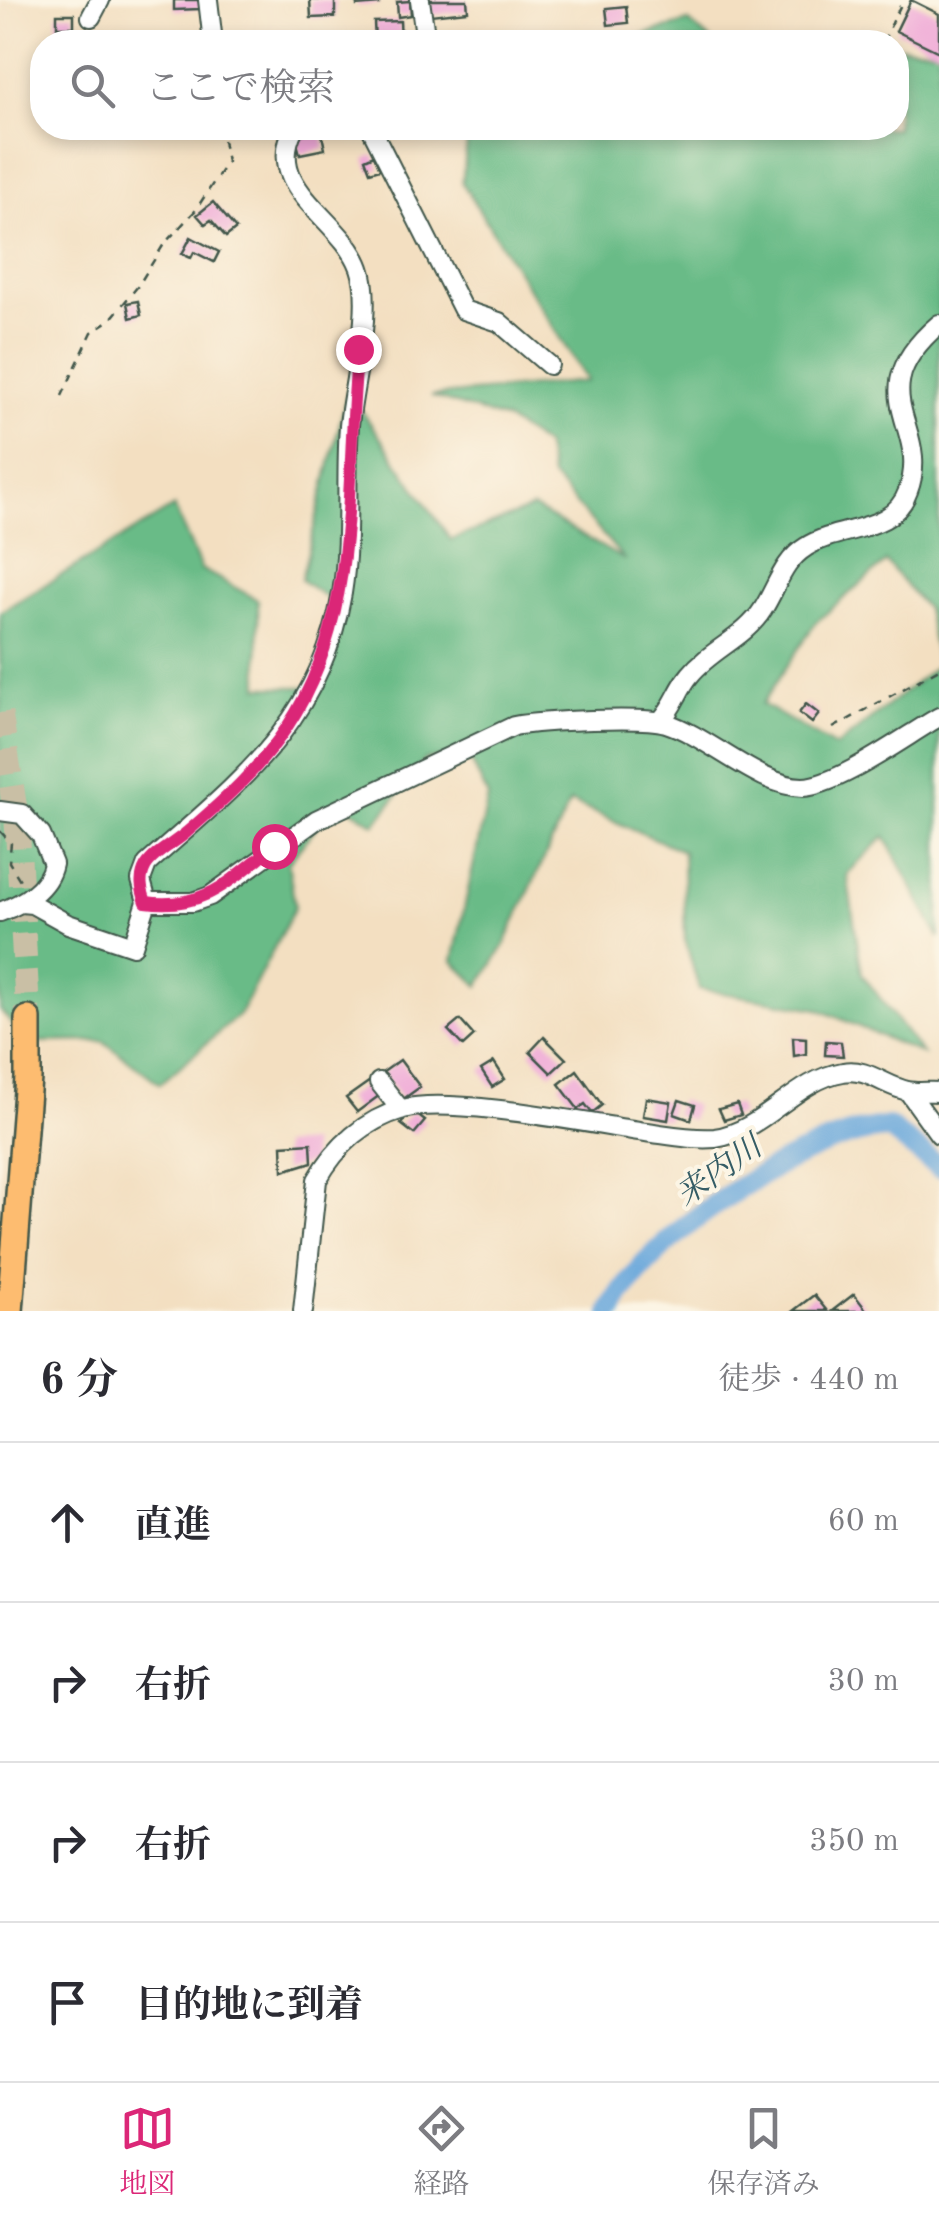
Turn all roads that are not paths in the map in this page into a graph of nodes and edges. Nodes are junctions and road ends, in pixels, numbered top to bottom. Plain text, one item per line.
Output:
1 (100, 0) edge
2 (208, 0) edge
3 (420, 0) edge
4 (90, 17) dead end
5 (211, 30) edge
6 (424, 30) edge
7 (290, 140) edge
8 (377, 140) edge
9 (939, 324) edge
10 (550, 365) dead end
11 (939, 717) edge
12 (662, 720) junction
13 (0, 811) edge
14 (146, 902) junction
15 (21, 903) junction
16 (0, 912) edge
17 (379, 1082) dead end
18 (908, 1091) junction
19 (939, 1092) edge
20 (401, 1110) junction
21 (939, 1134) edge
22 (0, 1278) edge
23 (10, 1311) edge
24 (303, 1311) edge

1 - 4 street
2 - 5 street
3 - 6 street
7 - 14 street
8 - 10 street
9 - 12 street
11 - 12 street
12 - 14 street
13 - 15 street
14 - 15 street
15 - 16 street
17 - 20 street
18 - 19 street
18 - 20 street
18 - 21 street
20 - 24 street
22 - 23 highway

